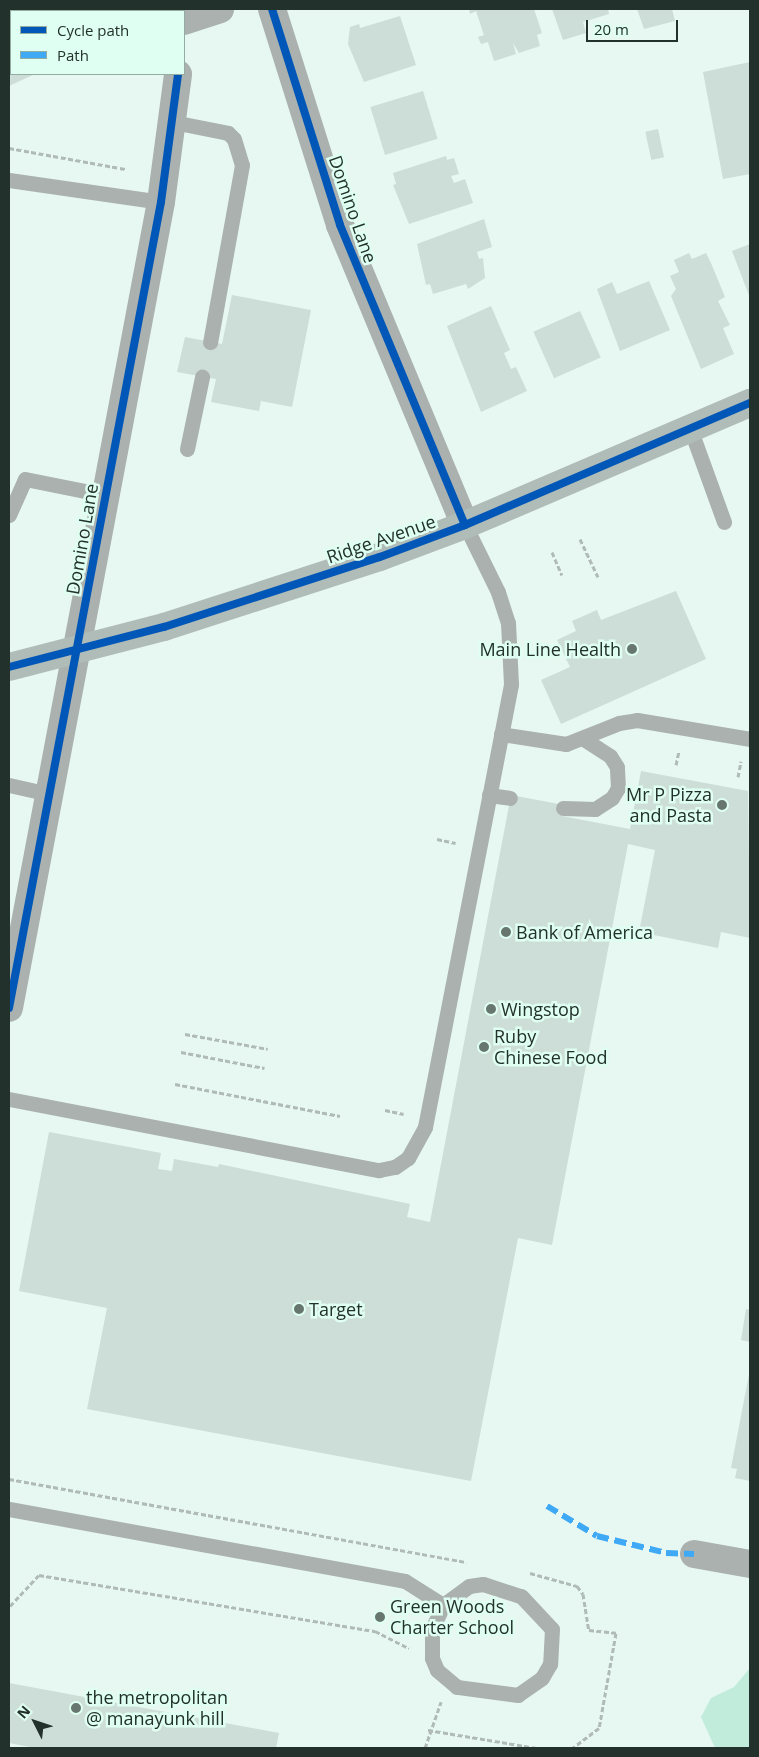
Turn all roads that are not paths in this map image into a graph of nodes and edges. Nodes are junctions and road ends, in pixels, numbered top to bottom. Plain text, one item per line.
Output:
1 (220, 9) edge
2 (272, 9) edge
3 (185, 21) edge
4 (178, 75) edge
5 (173, 122) junction
6 (9, 180) edge
7 (161, 202) junction
8 (210, 342) dead end
9 (202, 377) dead end
10 (750, 403) edge
11 (690, 428) junction
12 (187, 449) dead end
13 (105, 495) junction
14 (9, 515) edge
15 (724, 522) dead end
16 (465, 525) junction
17 (77, 651) junction
18 (9, 667) edge
19 (501, 734) junction
20 (584, 739) junction
21 (750, 739) edge
22 (9, 785) edge
23 (49, 794) junction
24 (489, 795) junction
25 (510, 798) dead end
26 (564, 808) dead end
27 (10, 997) edge
28 (9, 1099) edge
29 (9, 1509) edge
30 (694, 1554) dead end
31 (750, 1564) edge
32 (443, 1605) junction

1 - 3 street
2 - 16 street, Domino Lane
4 - 5 street, Domino Lane
5 - 7 street, Domino Lane
5 - 8 lane
6 - 7 lane
7 - 13 street, Domino Lane
9 - 12 lane
10 - 11 main road, Ridge Avenue
11 - 15 lane
11 - 16 main road, Ridge Avenue
13 - 14 lane
13 - 17 street, Domino Lane
16 - 17 main road, Ridge Avenue
16 - 19 lane
17 - 18 main road, Ridge Avenue
17 - 23 street, Domino Lane
19 - 20 lane
19 - 24 lane
20 - 21 lane
20 - 26 lane
22 - 23 lane
23 - 27 street, Domino Lane
24 - 25 lane
24 - 28 lane
29 - 32 lane
30 - 31 street
32 - 32 lane

